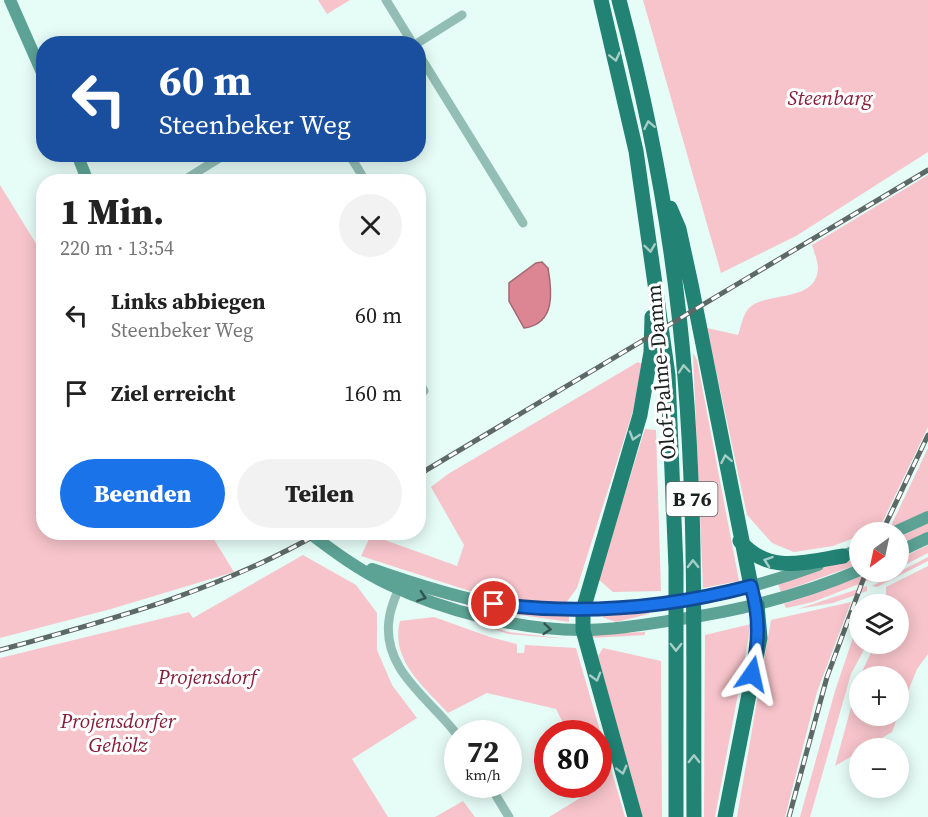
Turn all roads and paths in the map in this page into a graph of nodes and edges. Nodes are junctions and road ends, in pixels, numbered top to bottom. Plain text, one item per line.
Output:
1 (10, 0) edge
2 (386, 0) edge
3 (601, 0) edge
4 (619, 0) edge
5 (462, 15) dead end
6 (409, 36) edge
7 (426, 37) edge
8 (36, 59) edge
9 (426, 66) edge
10 (213, 162) edge
11 (194, 174) edge
12 (660, 183) junction
13 (523, 223) dead end
14 (653, 275) junction
15 (928, 517) edge
16 (909, 526) edge
17 (928, 538) edge
18 (320, 540) edge
19 (740, 541) junction
20 (909, 547) edge
21 (849, 554) edge
22 (843, 556) junction
23 (849, 574) edge
24 (401, 584) junction
25 (751, 586) junction
26 (757, 605) junction
27 (583, 610) junction
28 (583, 630) junction
29 (444, 720) edge
30 (497, 798) edge
31 (509, 817) edge
32 (635, 817) edge
33 (676, 817) edge
34 (694, 817) edge
35 (724, 817) edge

1 - 8 main road
2 - 6 street
3 -> 14 highway, Olof-Palme-Damm / B 76
12 -> 4 highway, Olof-Palme-Damm / B 76
5 - 7 street
9 - 13 street
10 - 11 street
19 -> 12 highway
34 -> 12 highway, Olof-Palme-Damm / B 76
14 -> 27 highway
14 -> 33 highway, Olof-Palme-Damm / B 76
15 - 16 main road
17 - 20 main road
18 - 24 main road
22 -> 19 highway
19 - 25 highway
21 - 22 main road
22 - 25 main road
23 - 26 main road
24 - 27 main road
24 -> 28 main road
24 - 29 street
25 - 26 main road
25 - 27 main road
26 - 28 main road
26 - 35 highway
27 - 28 highway
28 -> 32 highway
30 - 31 street

